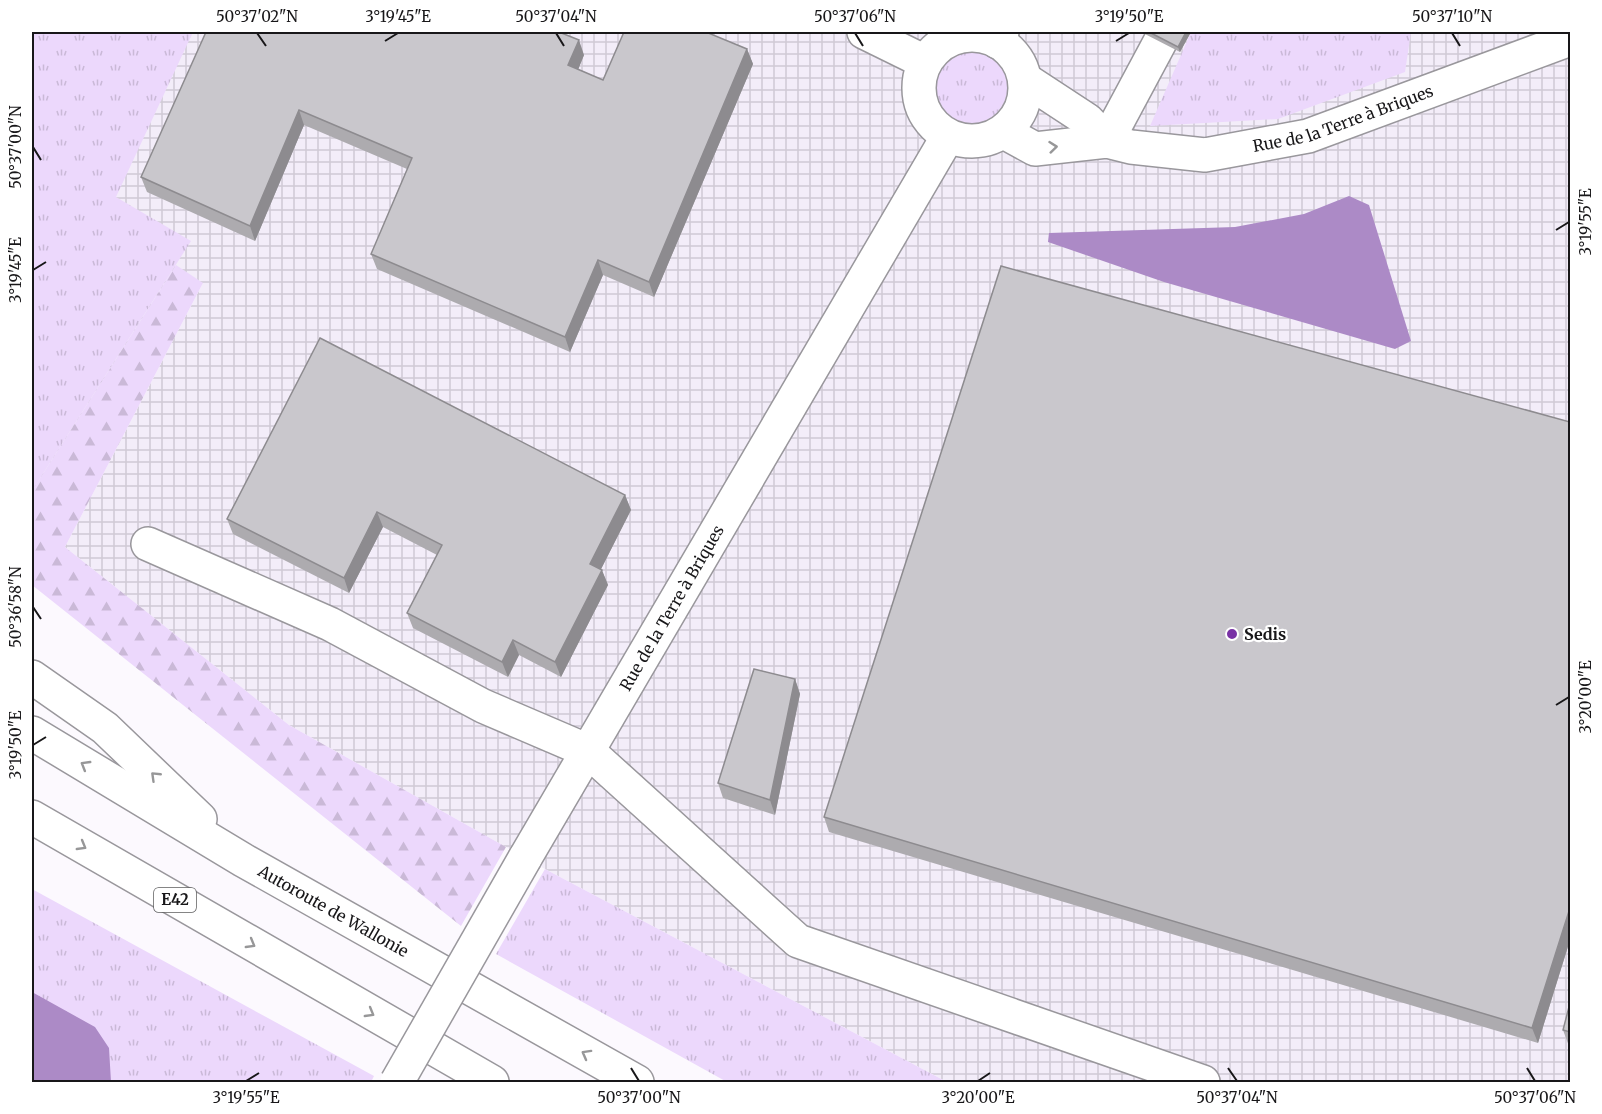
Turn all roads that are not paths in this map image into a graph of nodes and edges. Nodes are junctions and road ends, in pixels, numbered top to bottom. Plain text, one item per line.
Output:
1 (864, 32) edge
2 (1000, 37) edge
3 (1570, 39) edge
4 (1160, 42) edge
5 (925, 62) junction
6 (1026, 80) junction
7 (1004, 132) junction
8 (948, 136) junction
9 (1107, 141) junction
10 (148, 544) dead end
11 (32, 677) edge
12 (32, 733) edge
13 (588, 751) junction
14 (32, 817) edge
15 (243, 860) junction
16 (397, 1083) edge
17 (492, 1083) edge
18 (637, 1083) edge
19 (1203, 1083) edge

1 - 5 main road
2 - 5 main road
2 - 6 main road
3 - 9 main road, Rue de la Terre à Briques
4 - 9 main road
5 - 8 main road
6 - 7 main road
6 - 9 main road
7 - 8 main road
7 -> 9 main road, Rue de la Terre à Briques
8 - 13 main road, Rue de la Terre à Briques
10 - 13 main road
15 -> 11 main road
15 -> 12 main road, Autoroute de Wallonie
13 - 16 main road, Rue de la Terre à Briques, bridge
13 - 19 main road
14 -> 17 main road, E42
18 -> 15 main road, Autoroute de Wallonie

